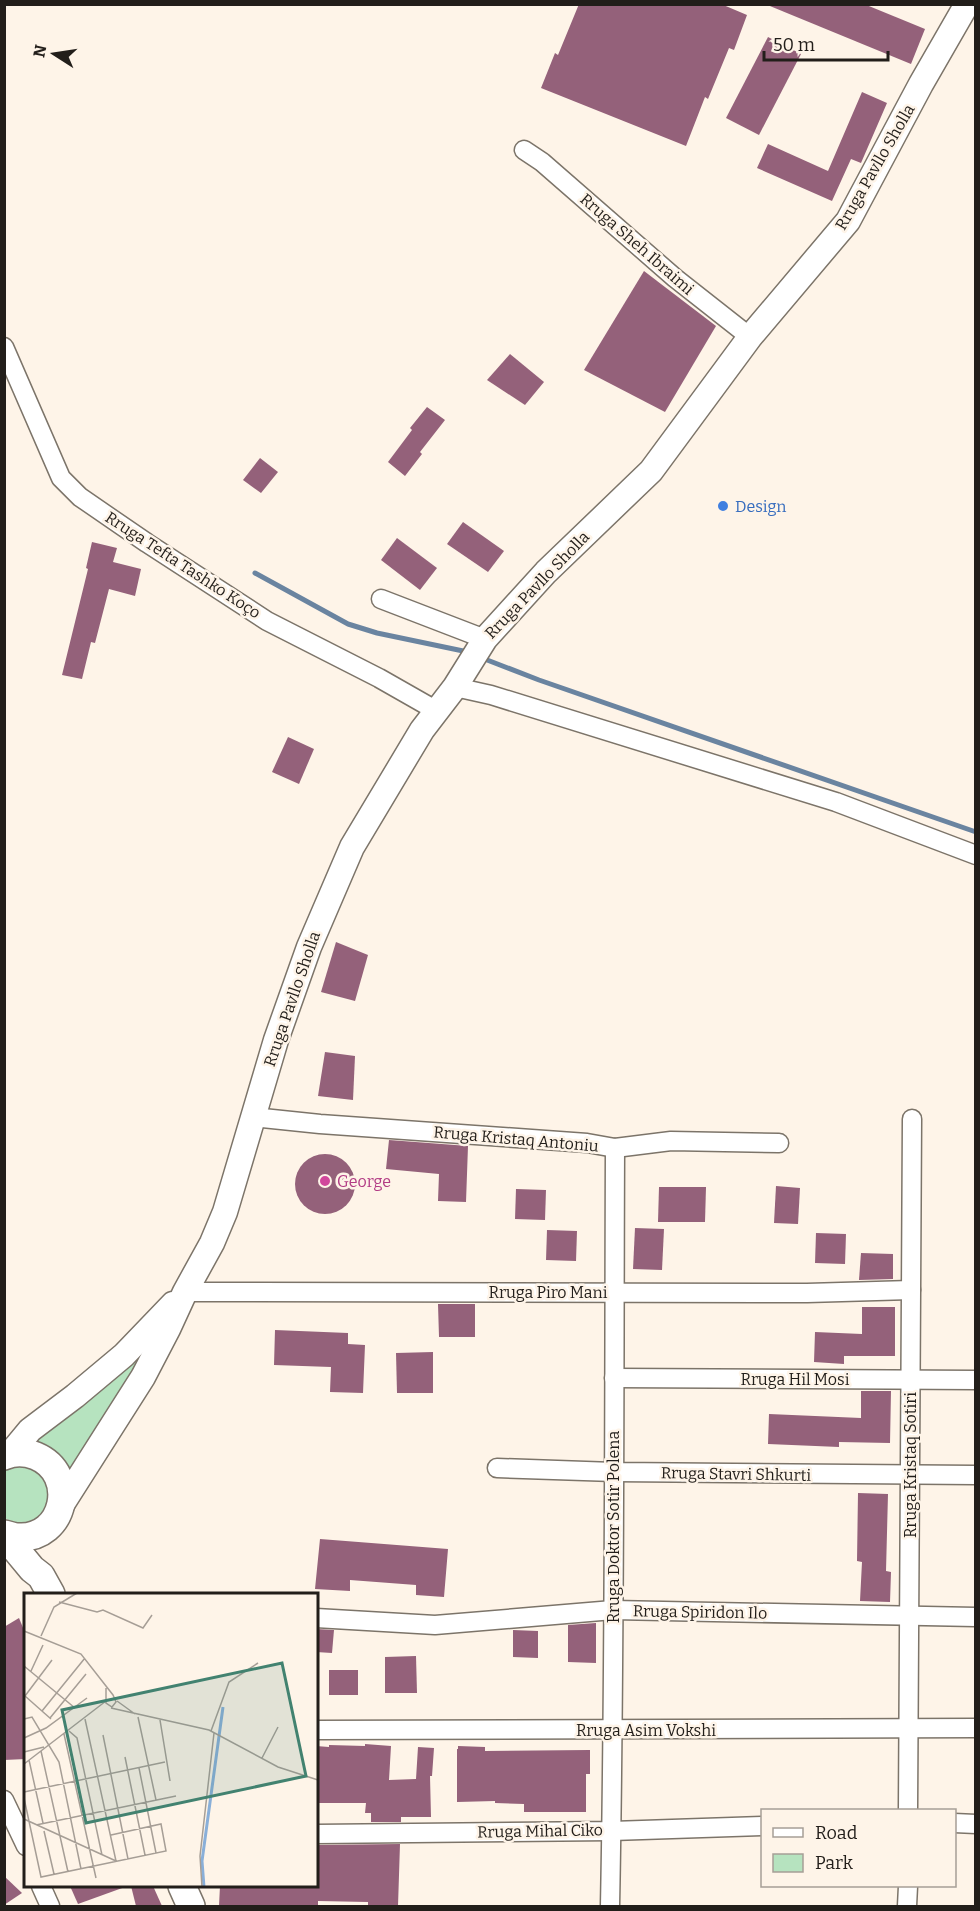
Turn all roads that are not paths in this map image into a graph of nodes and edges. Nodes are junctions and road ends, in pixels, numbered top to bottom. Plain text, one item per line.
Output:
1 (967, 4) edge
2 (524, 150) dead end
3 (750, 338) junction
4 (4, 346) edge
5 (381, 599) dead end
6 (485, 639) junction
7 (461, 678) junction
8 (437, 711) junction
9 (975, 855) edge
10 (253, 1117) junction
11 (912, 1119) dead end
12 (779, 1143) dead end
13 (615, 1148) junction
14 (911, 1290) junction
15 (184, 1292) junction
16 (614, 1292) junction
17 (614, 1378) junction
18 (910, 1380) junction
19 (975, 1380) edge
20 (7, 1455) edge
21 (497, 1468) dead end
22 (614, 1472) junction
23 (975, 1475) edge
24 (910, 1476) junction
25 (55, 1516) junction
26 (4, 1535) edge
27 (46, 1585) edge
28 (613, 1610) junction
29 (909, 1615) junction
30 (975, 1617) edge
31 (318, 1618) edge
32 (909, 1728) junction
33 (975, 1728) edge
34 (318, 1730) edge
35 (614, 1730) junction
36 (5, 1801) edge
37 (908, 1809) edge
38 (20, 1821) edge
39 (956, 1823) edge
40 (975, 1824) edge
41 (761, 1826) edge
42 (612, 1831) junction
43 (318, 1834) edge
44 (24, 1838) edge
45 (41, 1887) edge
46 (908, 1887) edge
47 (50, 1906) edge
48 (610, 1906) edge
49 (907, 1906) edge

1 - 3 street, Rruga Pavllo Sholla
2 - 3 street, Rruga Sheh Ibraimi
3 - 6 street, Rruga Pavllo Sholla
4 - 8 street, Rruga Tefta Tashko Koço
5 - 6 street
6 - 7 street, Rruga Pavllo Sholla
7 - 8 street, Rruga Pavllo Sholla
7 - 9 street
8 - 10 street, Rruga Pavllo Sholla
10 - 13 street, Rruga Kristaq Antoniu
10 - 15 street, Rruga Pavllo Sholla
11 - 14 street, Rruga Kristaq Sotiri
12 - 13 street, Rruga Kristaq Antoniu
13 - 16 street, Rruga Doktor Sotir Polena
14 - 16 street, Rruga Piro Mani
14 - 18 street, Rruga Kristaq Sotiri
15 - 16 street, Rruga Piro Mani
15 - 20 street, Rruga Pavllo Sholla
15 - 25 street, Rruga Pavllo Sholla
16 - 17 street, Rruga Doktor Sotir Polena
17 - 18 street, Rruga Hil Mosi
17 - 22 street, Rruga Doktor Sotir Polena
18 - 19 street, Rruga Hil Mosi
18 - 24 street, Rruga Kristaq Sotiri
20 - 25 main road
21 - 22 street, Rruga Stavri Shkurti
22 - 24 street, Rruga Stavri Shkurti
22 - 28 street, Rruga Doktor Sotir Polena
23 - 24 street, Rruga Stavri Shkurti
24 - 29 street, Rruga Kristaq Sotiri
25 - 26 main road
25 - 27 main road
26 - 27 main road
28 - 29 street, Rruga Spiridon Ilo
28 - 31 street, Rruga Spiridon Ilo
28 - 35 street, Rruga Doktor Sotir Polena
29 - 30 street, Rruga Spiridon Ilo
29 - 32 street, Rruga Kristaq Sotiri
32 - 33 street, Rruga Asim Vokshi
32 - 35 street, Rruga Asim Vokshi
32 - 37 street, Rruga Kristaq Sotiri
34 - 35 street, Rruga Asim Vokshi
35 - 42 street, Rruga Doktor Sotir Polena
36 - 38 street
38 - 44 street
39 - 40 street
41 - 42 street, Rruga Mihal Ciko
42 - 43 street, Rruga Mihal Ciko
42 - 48 street, Rruga Doktor Sotir Polena
45 - 47 street
46 - 49 street

